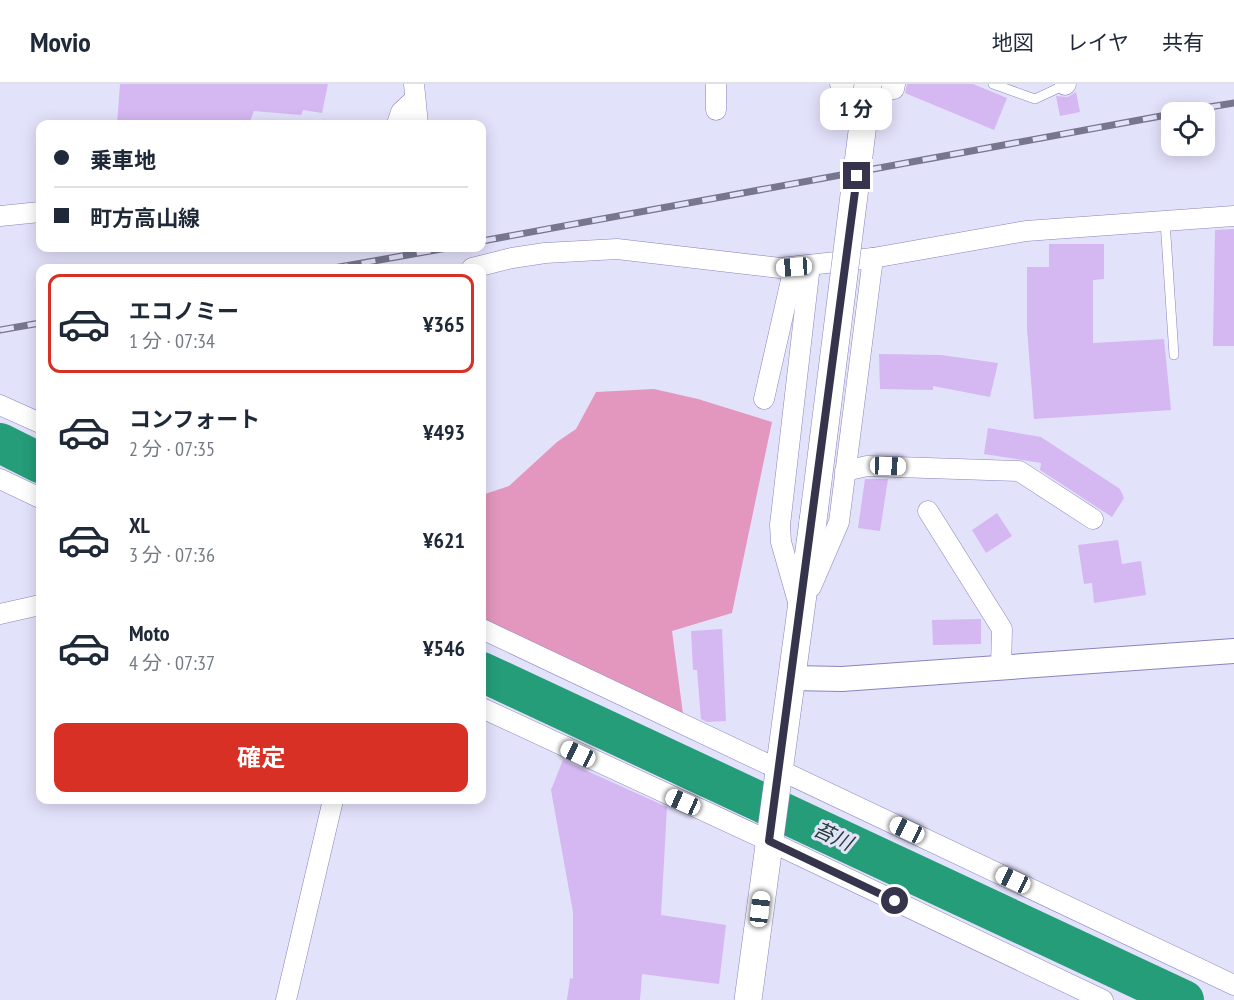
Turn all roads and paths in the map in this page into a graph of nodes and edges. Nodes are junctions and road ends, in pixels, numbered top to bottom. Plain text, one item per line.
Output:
1 (716, 84) edge
2 (840, 84) edge
3 (868, 84) edge
4 (895, 84) edge
5 (993, 84) edge
6 (1066, 84) edge
7 (411, 103) edge
8 (716, 110) dead end
9 (398, 120) edge
10 (417, 120) edge
11 (36, 212) edge
12 (0, 216) edge
13 (1234, 216) edge
14 (1165, 221) junction
15 (873, 258) junction
16 (486, 265) edge
17 (802, 266) junction
18 (1174, 355) dead end
19 (764, 399) dead end
20 (0, 405) edge
21 (36, 421) edge
22 (845, 471) junction
23 (0, 479) edge
24 (36, 496) edge
25 (928, 511) dead end
26 (1093, 519) dead end
27 (36, 606) edge
28 (800, 610) junction
29 (0, 614) edge
30 (486, 631) edge
31 (1234, 651) edge
32 (1001, 666) junction
33 (791, 678) junction
34 (486, 710) edge
35 (778, 773) junction
36 (332, 804) edge
37 (770, 839) junction
38 (1234, 985) edge
39 (286, 1000) edge
40 (748, 1000) edge
41 (1103, 1000) edge

1 - 8 street
2 - 4 street
3 - 28 main road, bridge
5 - 6 lane
7 - 9 street
7 - 10 street
11 - 12 street
13 - 14 street
14 - 15 street
14 - 18 lane
15 - 17 street
15 - 22 street
16 - 17 street
17 - 19 street
17 - 28 street
20 - 21 street
22 - 26 street
22 - 28 street
23 - 24 street
25 - 32 street
27 - 29 street
28 - 33 main road
30 - 35 street
31 - 32 street
32 - 33 street
33 - 35 main road
34 - 37 street
35 - 37 main road
35 - 38 street
36 - 39 street
37 - 40 main road
37 - 41 street

